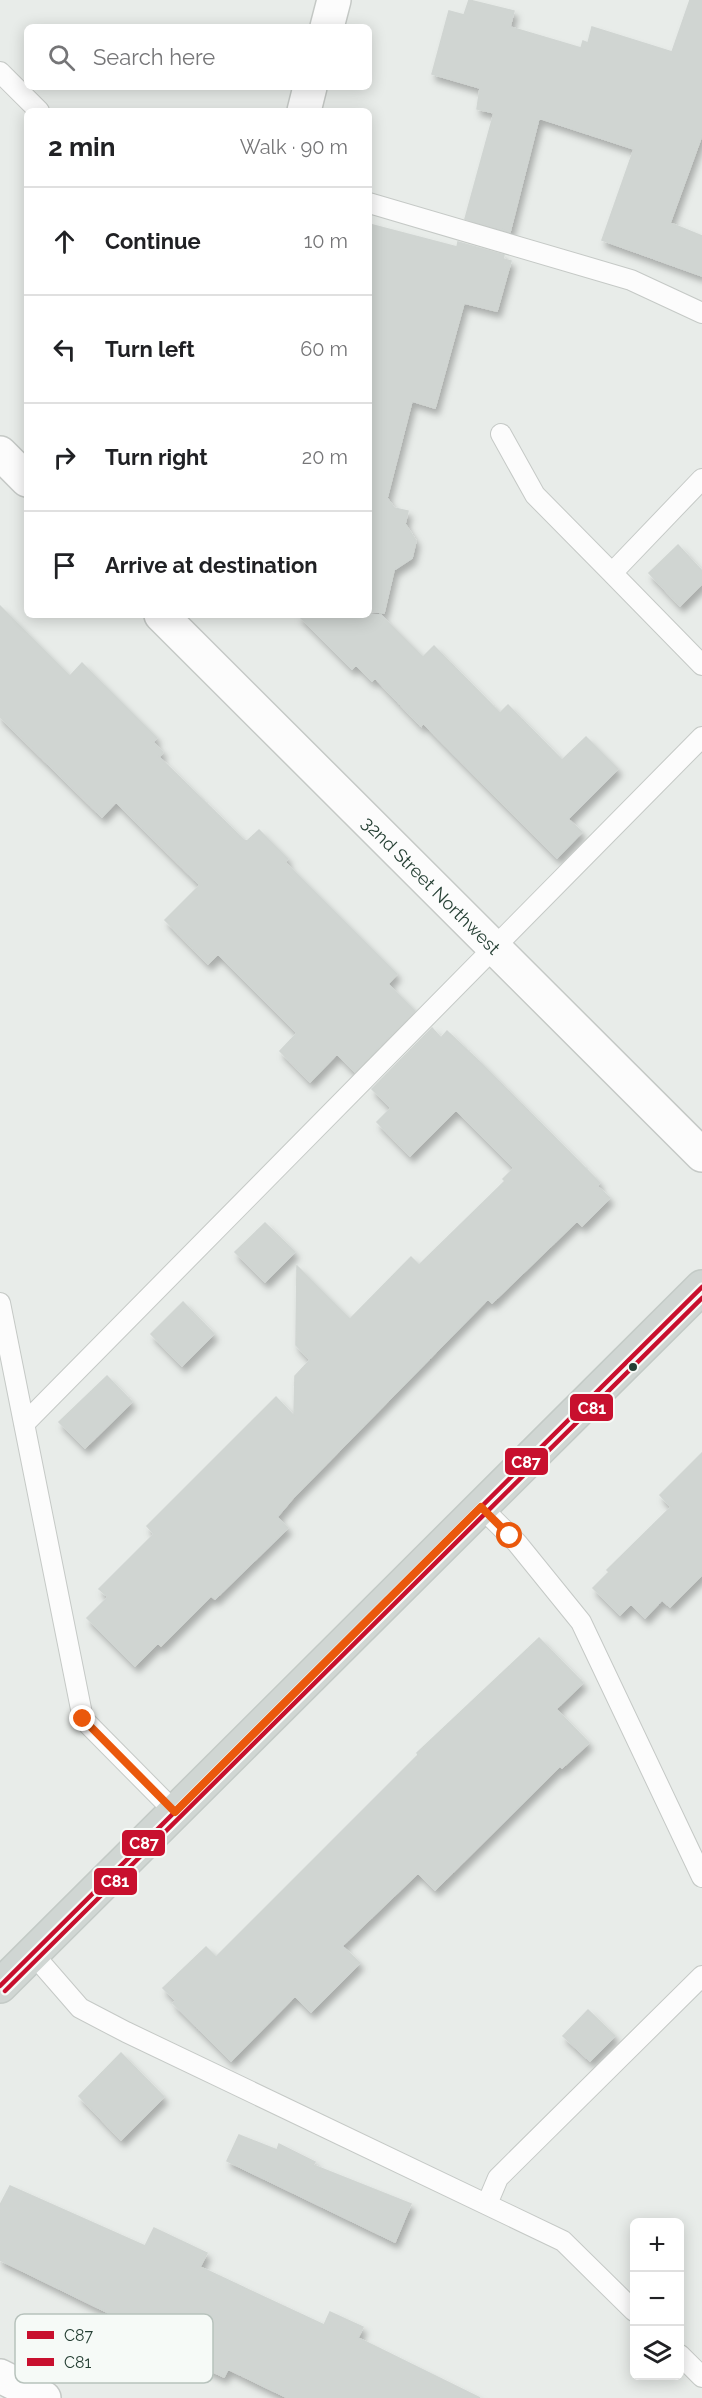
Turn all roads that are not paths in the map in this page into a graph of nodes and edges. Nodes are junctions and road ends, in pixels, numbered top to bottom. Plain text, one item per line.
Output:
1 (334, 0) edge
2 (328, 24) edge
3 (0, 72) edge
4 (309, 90) edge
5 (36, 108) edge
6 (305, 108) edge
7 (372, 204) edge
8 (702, 313) edge
9 (501, 434) dead end
10 (0, 453) edge
11 (24, 477) edge
12 (702, 479) edge
13 (612, 573) junction
14 (165, 618) edge
15 (702, 665) edge
16 (702, 737) edge
17 (494, 946) junction
18 (702, 1155) edge
19 (702, 1287) edge
20 (0, 1303) edge
21 (24, 1424) junction
22 (481, 1507) junction
23 (175, 1812) junction
24 (702, 1877) edge
25 (33, 1954) junction
26 (702, 1976) edge
27 (0, 1986) edge
28 (487, 2204) junction
29 (630, 2306) edge
30 (684, 2359) edge
31 (0, 2376) edge
32 (702, 2377) edge
33 (44, 2398) edge

1 - 2 street
3 - 5 lane
4 - 6 street
7 - 8 lane
9 - 13 lane
10 - 11 street
12 - 13 lane
13 - 15 lane
14 - 17 street, 32nd Street Northwest
16 - 17 lane
17 - 18 street, 32nd Street Northwest
17 - 21 lane
19 - 22 main road
20 - 21 lane
21 - 23 lane
22 - 23 main road
22 - 24 lane
23 - 25 main road
25 - 27 main road
25 - 28 lane
26 - 28 lane
28 - 29 lane
30 - 32 lane
31 - 33 street

